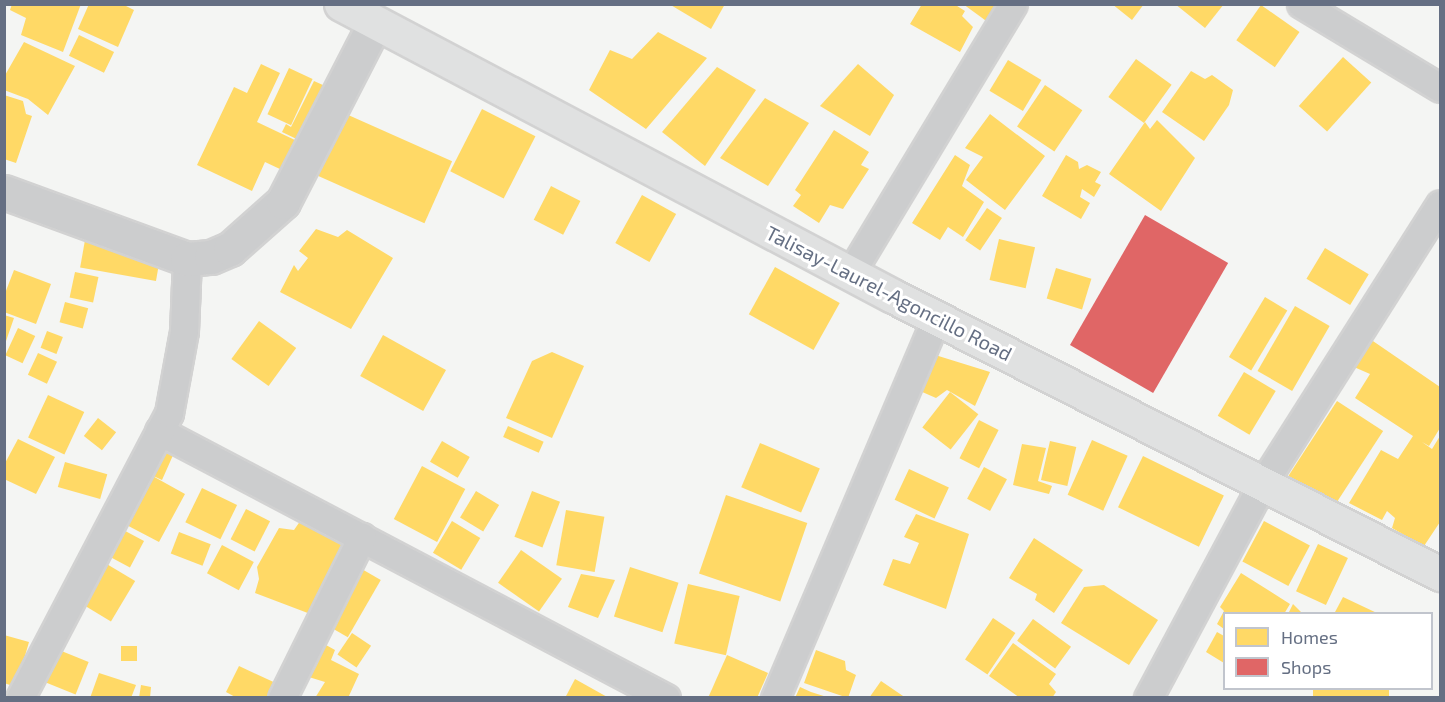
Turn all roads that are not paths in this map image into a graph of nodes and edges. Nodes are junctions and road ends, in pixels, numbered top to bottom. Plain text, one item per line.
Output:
1 (341, 4) edge
2 (1013, 4) edge
3 (1301, 4) edge
4 (375, 23) junction
5 (1440, 88) edge
6 (4, 192) edge
7 (1440, 204) edge
8 (188, 259) junction
9 (850, 274) junction
10 (936, 318) junction
11 (159, 431) junction
12 (1263, 483) junction
13 (362, 537) junction
14 (1440, 574) edge
15 (20, 698) edge
16 (282, 698) edge
17 (666, 698) edge
18 (775, 698) edge
19 (1148, 698) edge

1 - 4 main road, Talisay-Laurel-Agoncillo Road
2 - 9 street
3 - 5 street
4 - 8 street
4 - 9 main road, Talisay-Laurel-Agoncillo Road
6 - 8 street
7 - 12 street
8 - 11 street
9 - 10 main road, Talisay-Laurel-Agoncillo Road
10 - 12 main road, Talisay-Laurel-Agoncillo Road
10 - 18 street
11 - 13 street
11 - 15 street
12 - 14 main road, Talisay-Laurel-Agoncillo Road
12 - 19 street
13 - 16 street
13 - 17 street

